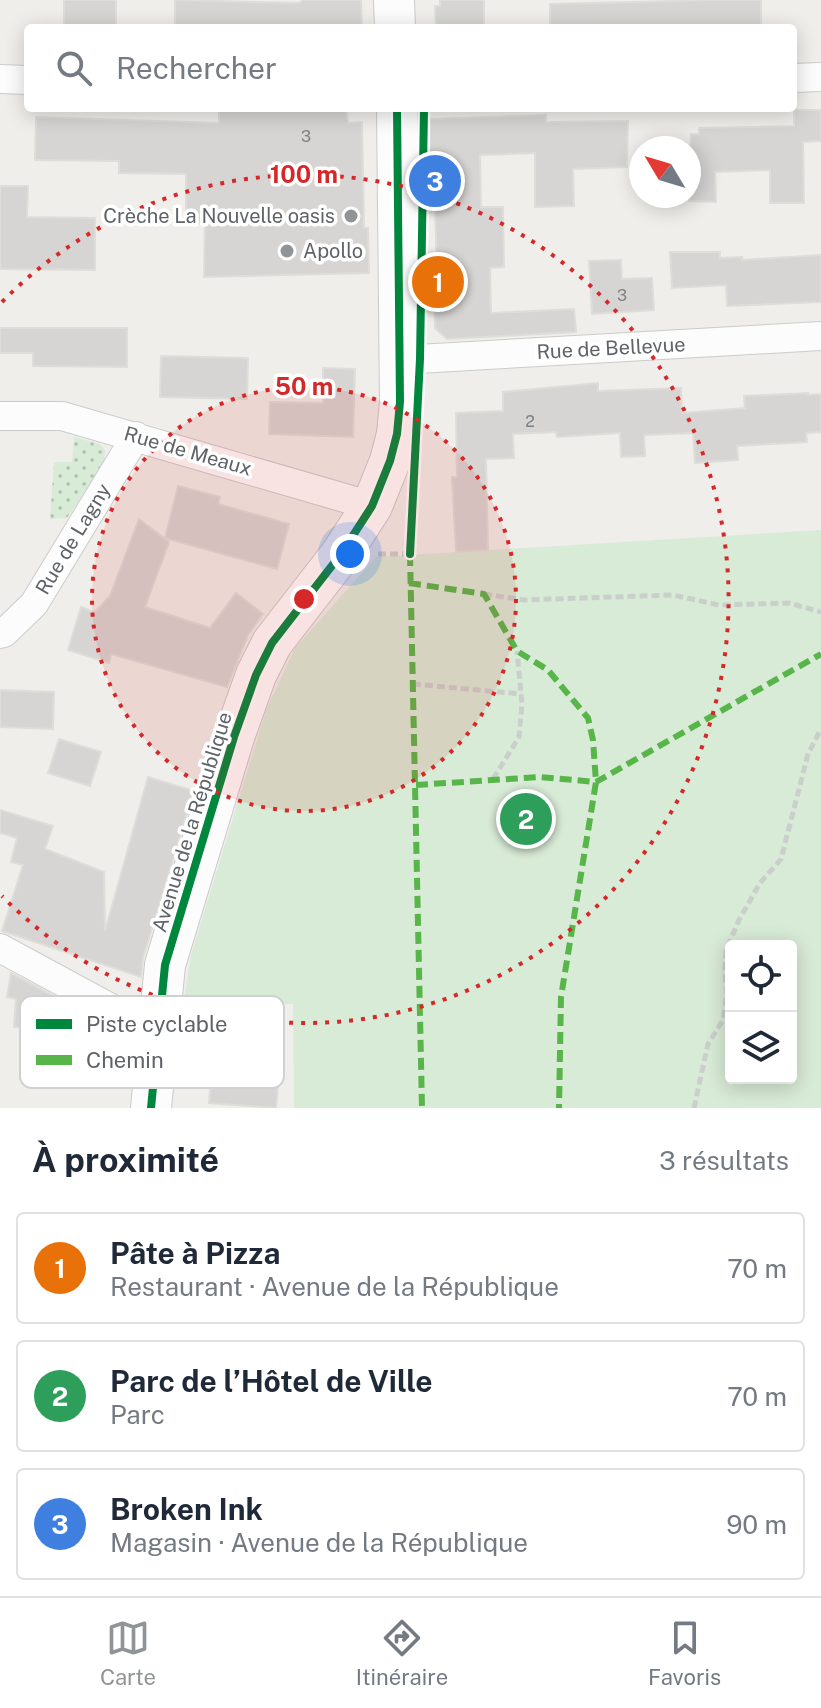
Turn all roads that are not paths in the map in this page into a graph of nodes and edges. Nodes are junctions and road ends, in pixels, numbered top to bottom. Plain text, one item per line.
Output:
1 (394, 0) edge
2 (395, 24) edge
3 (821, 77) edge
4 (797, 78) edge
5 (0, 79) edge
6 (24, 80) edge
7 (397, 112) edge
8 (821, 336) edge
9 (400, 360) junction
10 (0, 416) edge
11 (136, 436) junction
12 (372, 506) junction
13 (0, 634) edge
14 (0, 948) edge
15 (89, 996) edge
16 (161, 996) edge
17 (153, 1088) edge
18 (151, 1108) edge

1 - 2 street
3 - 4 street
5 - 6 street
7 - 9 street, Avenue de la République
8 - 9 street, Rue de Bellevue
9 - 12 street, Avenue de la République
10 - 11 street, Rue de Meaux
11 - 12 street, Rue de Meaux
11 - 13 street, Rue de Lagny
12 - 16 street, Avenue de la République
14 - 15 street
17 - 18 street, Avenue de la République

